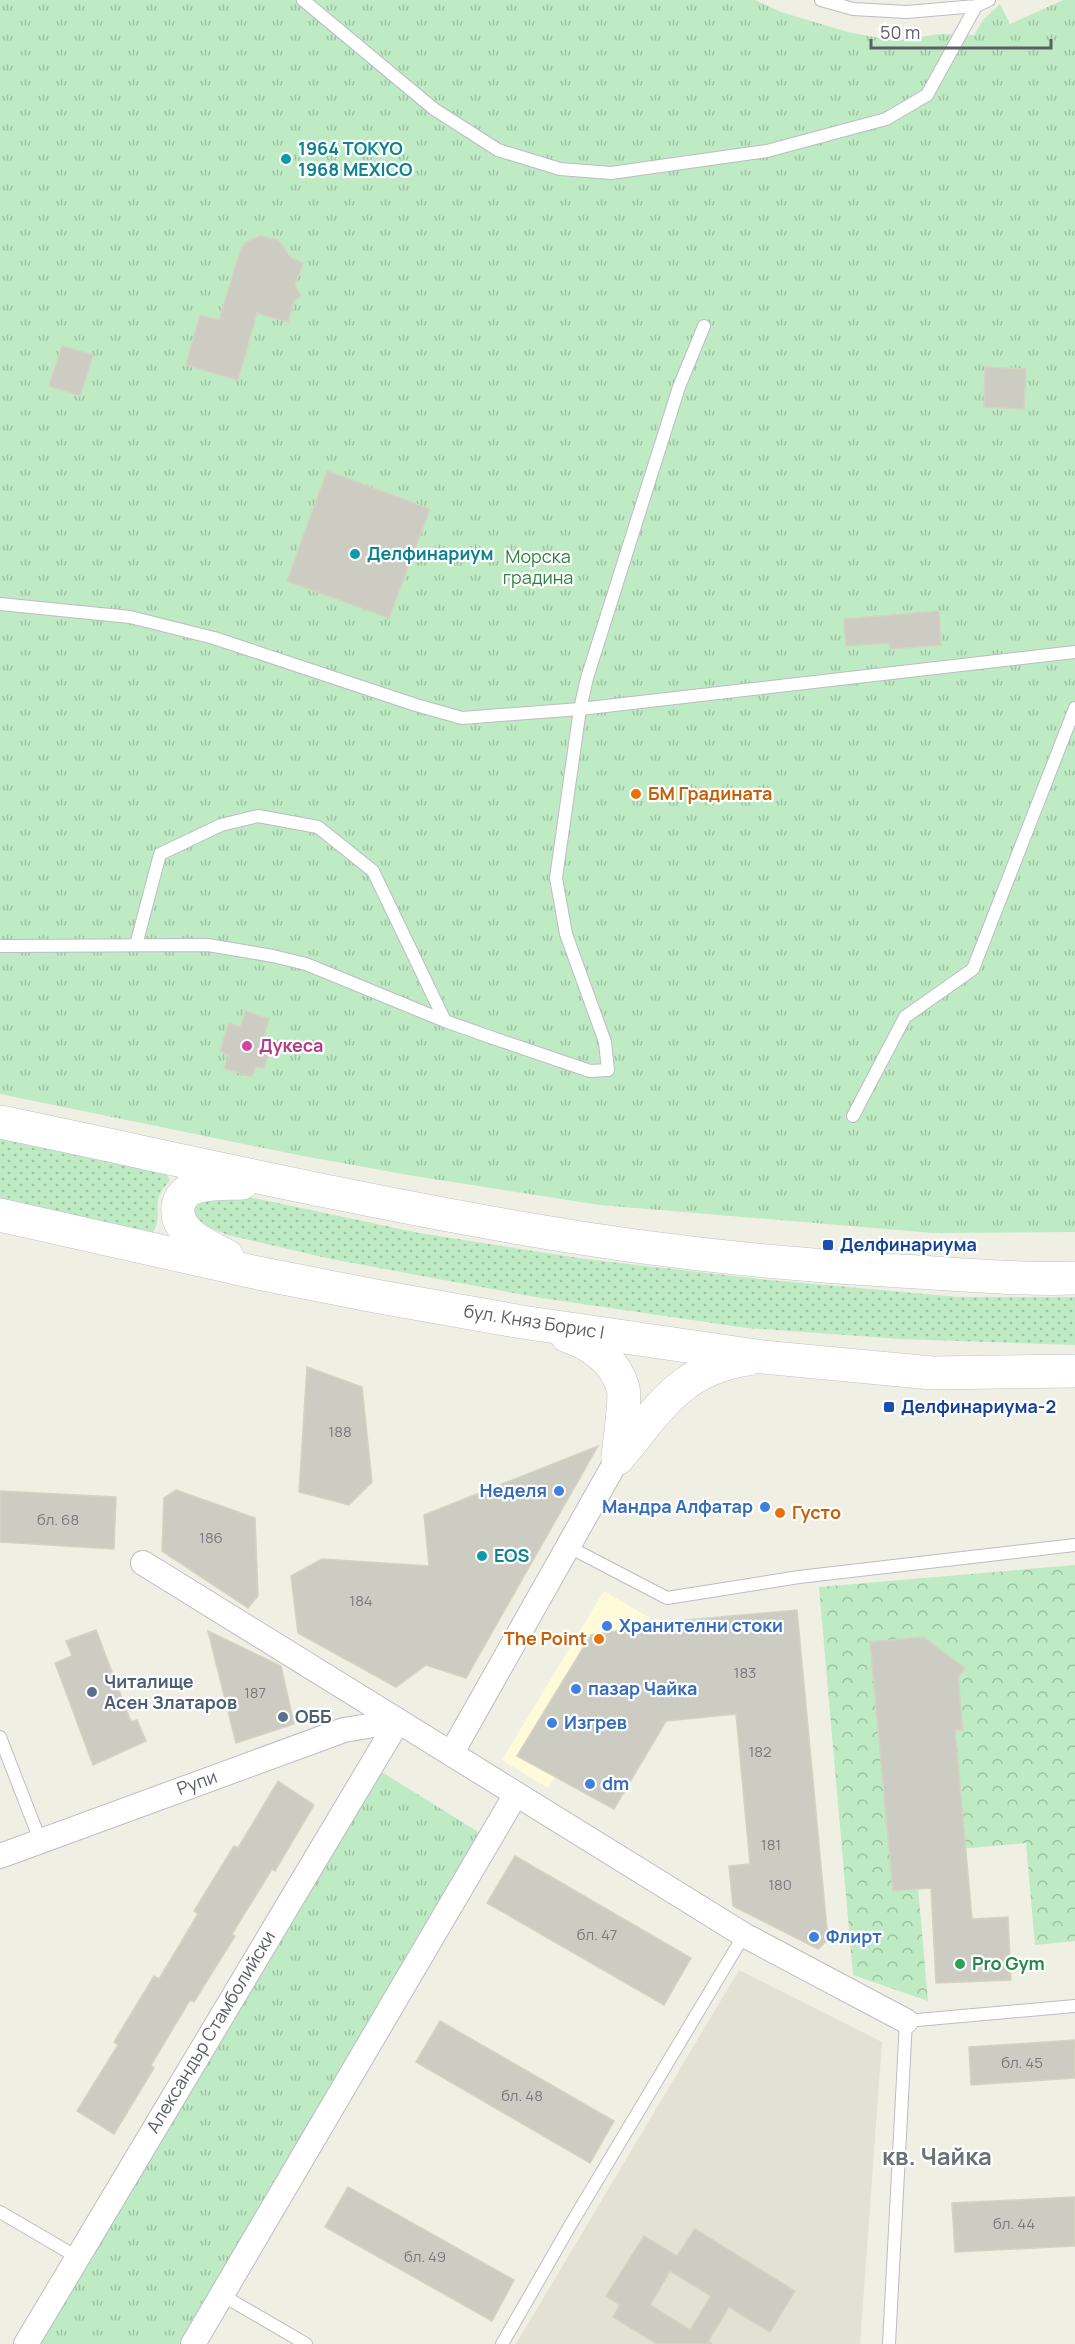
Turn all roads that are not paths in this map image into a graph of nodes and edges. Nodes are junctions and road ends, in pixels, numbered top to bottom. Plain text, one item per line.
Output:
1 (303, 0) edge
2 (821, 0) edge
3 (989, 0) edge
4 (976, 6) junction
5 (704, 326) dead end
6 (0, 604) edge
7 (1075, 652) edge
8 (1075, 708) edge
9 (580, 709) junction
10 (136, 945) junction
11 (0, 946) edge
12 (445, 1021) junction
13 (853, 1116) dead end
14 (0, 1122) edge
15 (283, 1182) junction
16 (0, 1215) edge
17 (258, 1273) junction
18 (1075, 1280) edge
19 (522, 1322) junction
20 (762, 1357) junction
21 (1075, 1365) edge
22 (1025, 1371) junction
23 (1075, 1371) edge
24 (618, 1458) junction
25 (1075, 1545) edge
26 (569, 1547) junction
27 (143, 1563) dead end
28 (398, 1721) junction
29 (0, 1737) edge
30 (451, 1754) junction
31 (516, 1794) junction
32 (40, 1840) junction
33 (0, 1856) edge
34 (744, 1935) junction
35 (1075, 2006) edge
36 (906, 2021) junction
37 (0, 2212) edge
38 (77, 2257) junction
39 (222, 2295) junction
40 (26, 2344) edge
41 (193, 2344) edge
42 (306, 2344) edge
43 (502, 2344) edge
44 (888, 2344) edge

1 - 4 lane
2 - 4 lane
3 - 4 lane
5 - 9 lane
6 - 9 lane
7 - 9 lane
8 - 13 lane
9 - 12 lane
10 - 11 lane
10 - 12 lane
10 - 12 lane
14 - 15 main road
15 - 17 main road
15 - 18 main road
16 - 17 main road, бул. Княз Борис I
17 - 19 main road, бул. Княз Борис I
19 - 20 main road, бул. Княз Борис I
19 - 24 main road
20 - 22 main road, бул. Княз Борис I
20 - 24 main road
21 - 22 main road
22 - 23 main road, бул. Княз Борис I
24 - 26 street
25 - 26 lane
26 - 30 street
27 - 28 street
28 - 30 street
28 - 32 street, Рупи
28 - 38 street, Александър Стамболийски
29 - 32 lane
30 - 31 street
31 - 34 street
31 - 39 street
32 - 33 street, Рупи
34 - 36 street
34 - 43 lane
35 - 36 lane
36 - 44 lane
37 - 38 lane
38 - 40 street, Александър Стамболийски
39 - 41 street
39 - 42 lane

